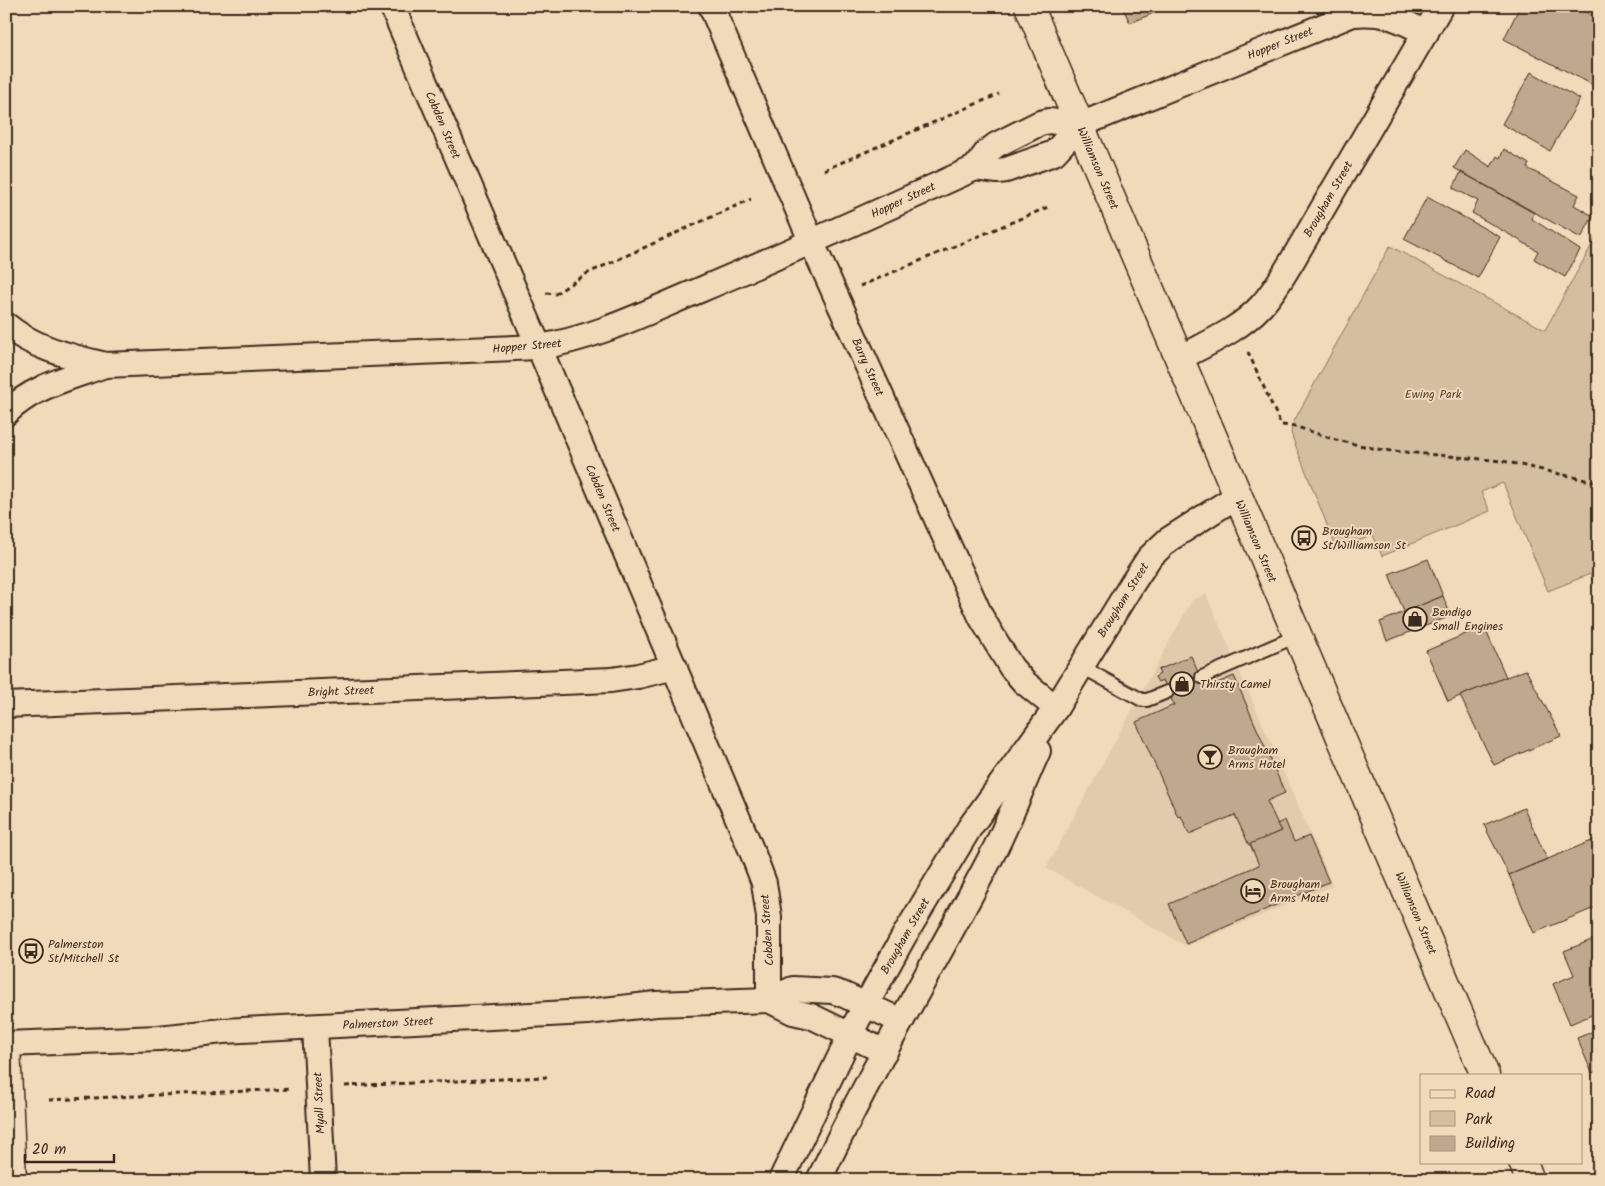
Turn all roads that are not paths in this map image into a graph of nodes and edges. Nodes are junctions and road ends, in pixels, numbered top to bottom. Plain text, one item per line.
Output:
1 (392, 6) edge
2 (711, 6) edge
3 (1029, 6) edge
4 (1441, 6) edge
5 (1351, 10) edge
6 (1426, 33) junction
7 (1080, 125) junction
8 (975, 168) junction
9 (812, 243) junction
10 (6, 325) edge
11 (539, 347) junction
12 (1180, 358) junction
13 (105, 366) junction
14 (6, 413) edge
15 (1237, 496) junction
16 (1297, 636) junction
17 (1082, 666) junction
18 (675, 667) junction
19 (1202, 677) dead end
20 (1167, 692) dead end
21 (6, 705) edge
22 (1056, 708) junction
23 (769, 1000) junction
24 (866, 1004) junction
25 (902, 1021) junction
26 (315, 1027) junction
27 (850, 1035) junction
28 (6, 1045) edge
29 (885, 1052) junction
30 (1485, 1074) edge
31 (1524, 1164) edge
32 (12, 1180) edge
33 (323, 1180) edge
34 (781, 1180) edge
35 (819, 1180) edge
36 (1530, 1180) edge

1 - 11 street, Cobden Street
2 - 9 street, Barry Street
3 - 7 street, Williamson Street
4 - 6 street, Brougham Street
5 - 6 street, Hopper Street
5 - 7 street, Hopper Street
6 - 12 street, Brougham Street
7 - 8 street, Hopper Street
7 - 8 street, Hopper Street
7 - 12 street, Williamson Street
8 - 9 street, Hopper Street
9 - 11 street, Hopper Street
9 - 22 street, Barry Street
10 - 13 street, Hopper Street
11 - 13 street, Hopper Street
11 - 18 street, Cobden Street
12 - 15 street, Williamson Street
13 - 14 street, Hopper Street
15 - 16 street, Williamson Street
15 - 17 street, Brougham Street
16 - 19 lane
16 - 30 street, Williamson Street
17 - 20 lane
17 - 22 street, Brougham Street
18 - 21 street, Bright Street
18 - 23 street, Cobden Street
22 - 24 street, Brougham Street
22 - 25 street, Brougham Street
23 - 24 street, Palmerston Street
23 - 26 street, Palmerston Street
23 - 27 street, Palmerston Street
24 - 25 street, Palmerston Street
24 - 27 street, Brougham Street
25 - 29 street, Brougham Street
26 - 28 street, Palmerston Street
26 - 33 street, Myall Street
27 - 29 street, Palmerston Street
27 - 34 street, Brougham Street
28 - 32 street
29 - 35 street, Brougham Street
31 - 36 street

